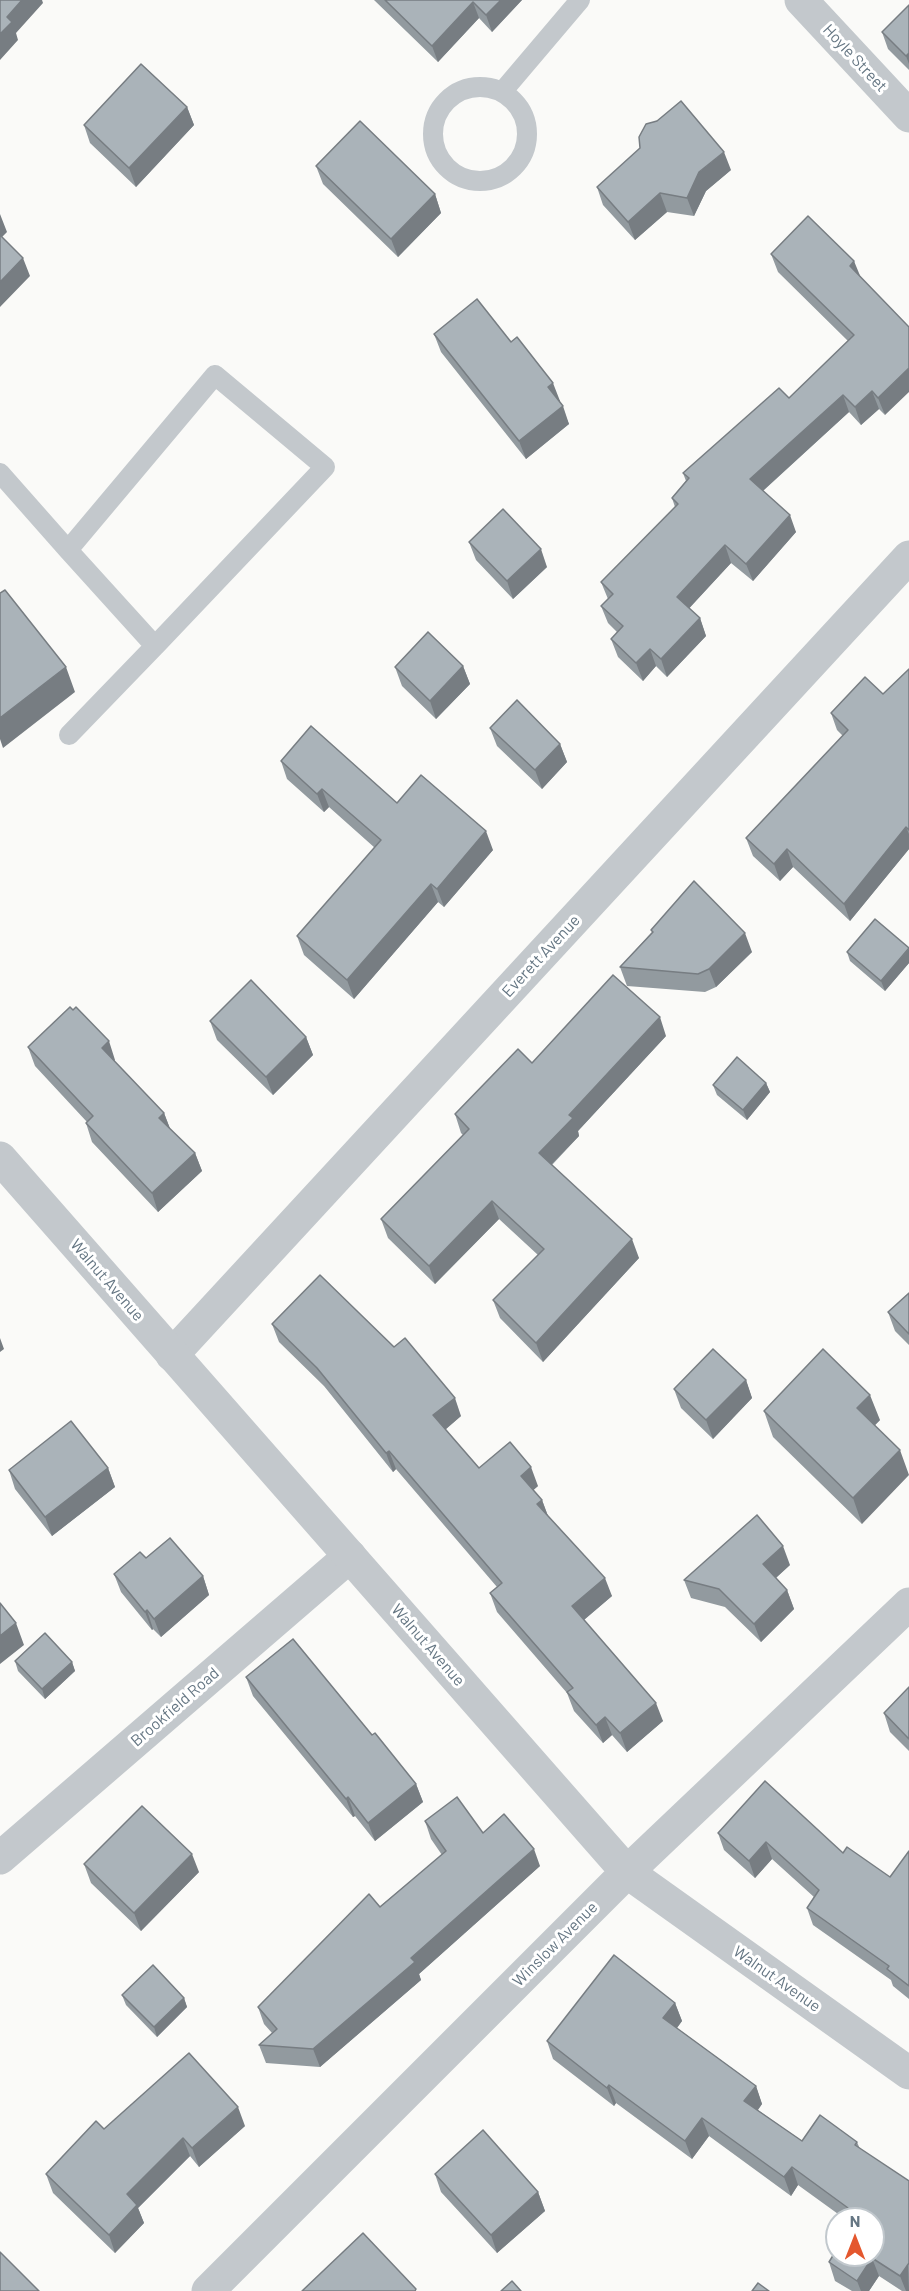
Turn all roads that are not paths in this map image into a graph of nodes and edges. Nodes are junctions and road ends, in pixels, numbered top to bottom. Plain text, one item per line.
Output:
1 (580, 0) edge
2 (801, 0) edge
3 (502, 92) junction
4 (909, 116) edge
5 (0, 473) edge
6 (68, 550) junction
7 (909, 557) edge
8 (155, 646) junction
9 (69, 735) dead end
10 (0, 1158) edge
11 (172, 1355) junction
12 (350, 1556) junction
13 (909, 1604) edge
14 (0, 1858) edge
15 (627, 1872) junction
16 (909, 2073) edge
17 (208, 2291) edge

1 - 3 lane
2 - 4 street, Hoyle Street
3 - 3 lane
5 - 6 lane
6 - 8 lane
6 - 8 lane
7 - 11 street, Everett Avenue
8 - 9 lane
10 - 11 street, Walnut Avenue
11 - 12 street, Walnut Avenue
12 - 14 street, Brookfield Road
12 - 15 street, Walnut Avenue
13 - 15 street, Winslow Avenue
15 - 16 street, Walnut Avenue
15 - 17 street, Winslow Avenue

